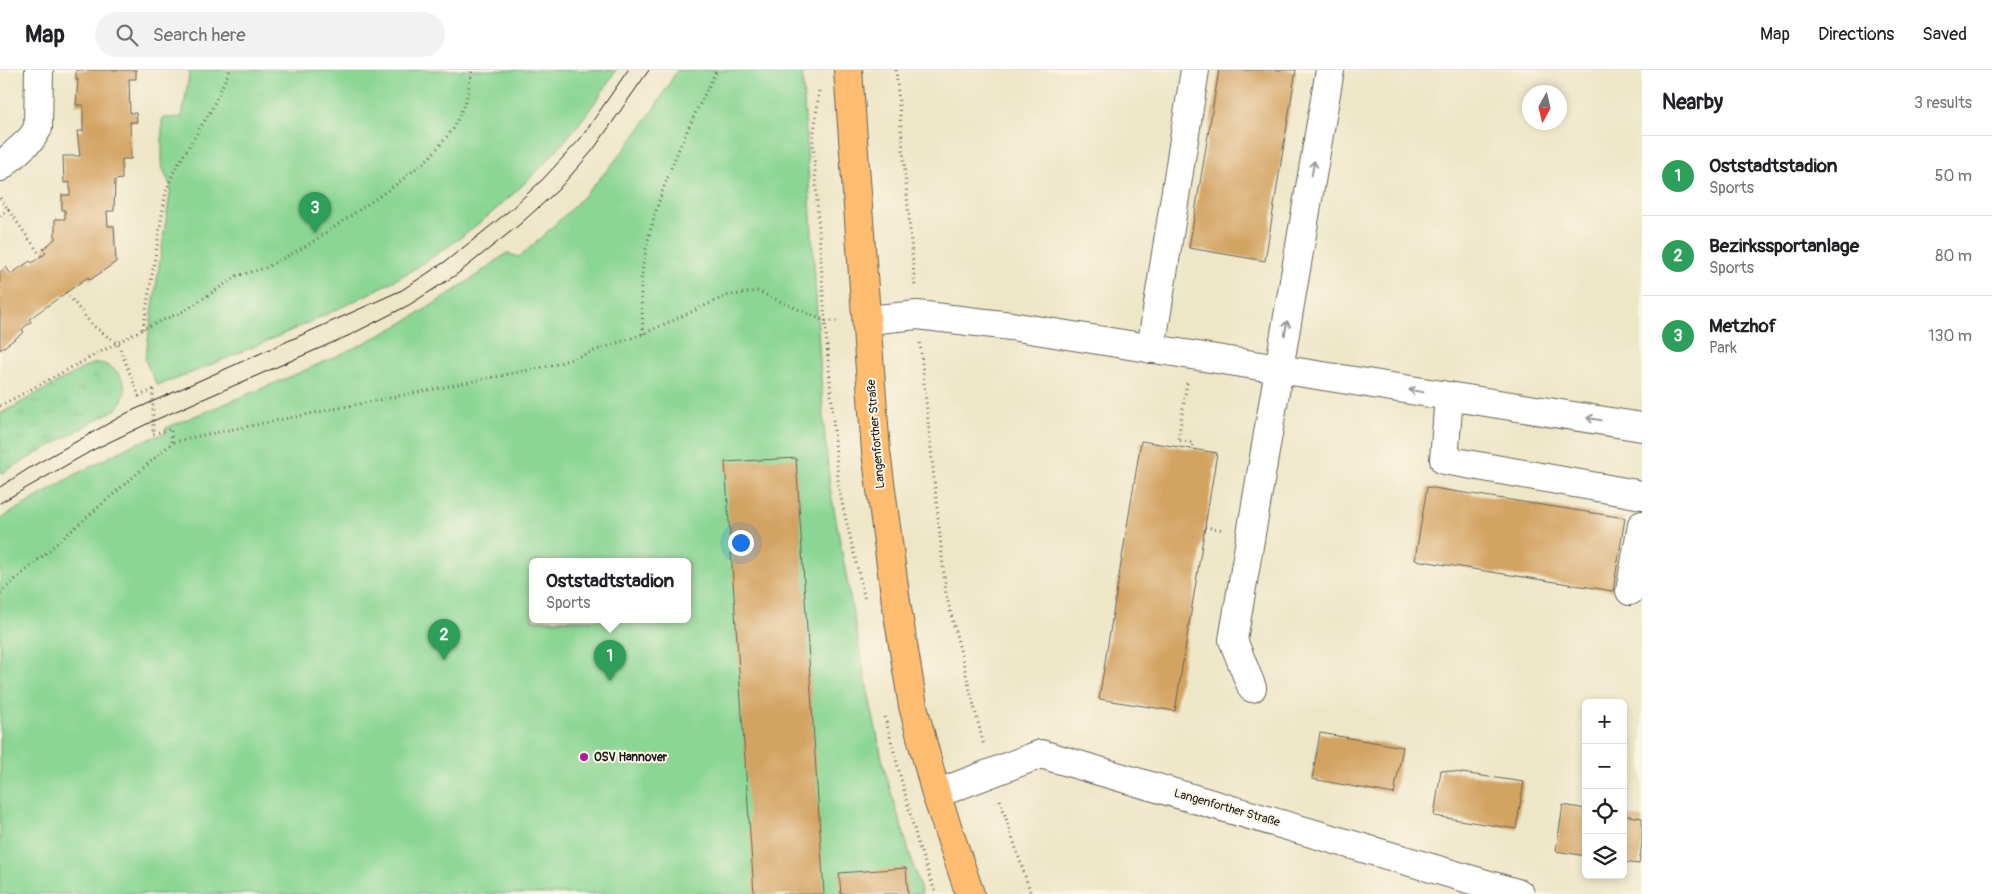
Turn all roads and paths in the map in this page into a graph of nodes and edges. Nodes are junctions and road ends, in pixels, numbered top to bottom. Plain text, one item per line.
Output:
1 (39, 70) edge
2 (230, 70) edge
3 (472, 70) edge
4 (716, 70) edge
5 (848, 70) edge
6 (896, 70) edge
7 (1195, 70) edge
8 (1330, 70) edge
9 (820, 88) dead end
10 (0, 167) edge
11 (0, 198) edge
12 (9, 209) junction
13 (0, 216) edge
14 (41, 256) dead end
15 (66, 292) dead end
16 (917, 315) junction
17 (868, 320) junction
18 (143, 329) junction
19 (643, 334) junction
20 (118, 344) junction
21 (1151, 349) junction
22 (1191, 355) junction
23 (1279, 369) junction
24 (1449, 396) junction
25 (0, 406) edge
26 (1642, 427) edge
27 (172, 443) junction
28 (1192, 449) dead end
29 (1642, 495) edge
30 (1642, 525) edge
31 (1630, 591) dead end
32 (0, 593) edge
33 (1252, 688) dead end
34 (991, 773) junction
35 (936, 794) junction
36 (970, 894) edge
37 (1031, 894) edge
38 (1520, 894) edge

1 - 10 street
2 - 18 path
3 - 18 path
4 - 19 path
5 - 17 main road, Langenforther Straße
6 - 16 path
7 - 21 street
23 -> 8 street
9 - 19 path
11 - 12 path
12 - 13 path
12 - 14 path
15 - 20 path
16 - 17 street
16 - 21 street
16 - 34 path
17 - 35 main road, Langenforther Straße
18 - 20 path
19 - 27 path
20 - 25 path
20 - 27 path
21 - 22 street
22 - 23 street
22 - 28 path
24 -> 23 street
23 - 33 street
26 -> 24 street
24 - 29 street
27 - 32 path
30 - 31 street
34 - 35 street, Langenforther Straße
34 - 37 path
34 - 38 street, Langenforther Straße
35 - 36 main road, Langenforther Straße

